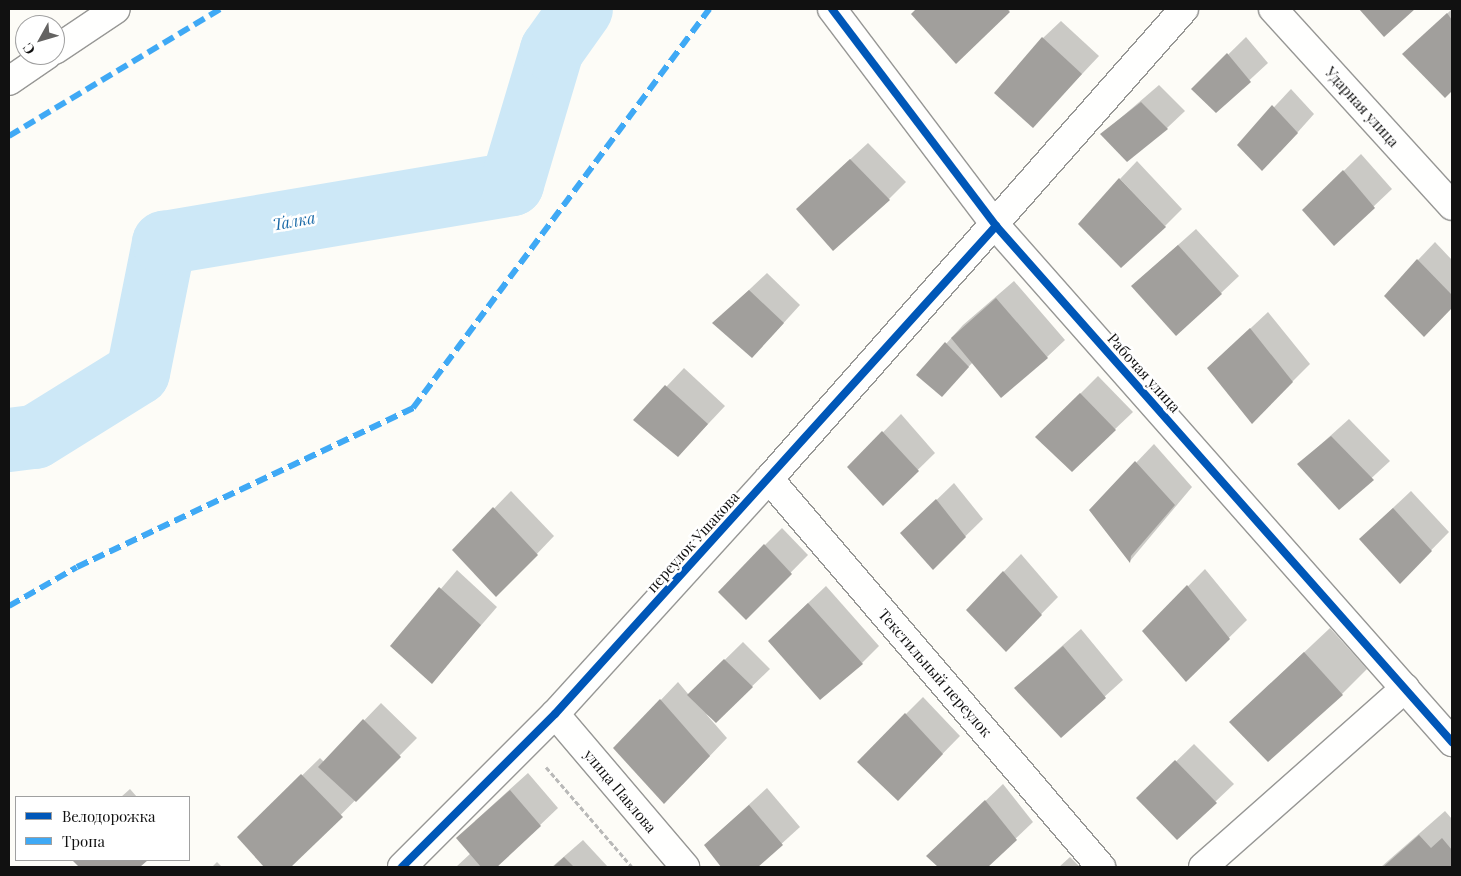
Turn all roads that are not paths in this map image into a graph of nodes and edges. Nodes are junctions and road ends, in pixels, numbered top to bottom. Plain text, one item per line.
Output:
1 (116, 9) edge
2 (832, 9) edge
3 (1184, 9) edge
4 (1273, 9) edge
5 (65, 43) edge
6 (32, 65) edge
7 (9, 81) edge
8 (1452, 206) edge
9 (996, 226) junction
10 (769, 479) junction
11 (1405, 688) junction
12 (555, 714) junction
13 (1452, 742) edge
14 (402, 867) edge
15 (685, 867) edge
16 (1101, 867) edge
17 (1203, 867) edge

1 - 5 street
2 - 9 street, Рабочая улица
3 - 9 street, переулок Ушакова
4 - 8 street, Ударная улица
6 - 7 street
9 - 10 street, переулок Ушакова
9 - 11 street, Рабочая улица
10 - 12 street, переулок Ушакова
10 - 16 street, Текстильный переулок
11 - 13 street, Рабочая улица
11 - 17 street
12 - 14 street, переулок Ушакова
12 - 15 street, улица Павлова

